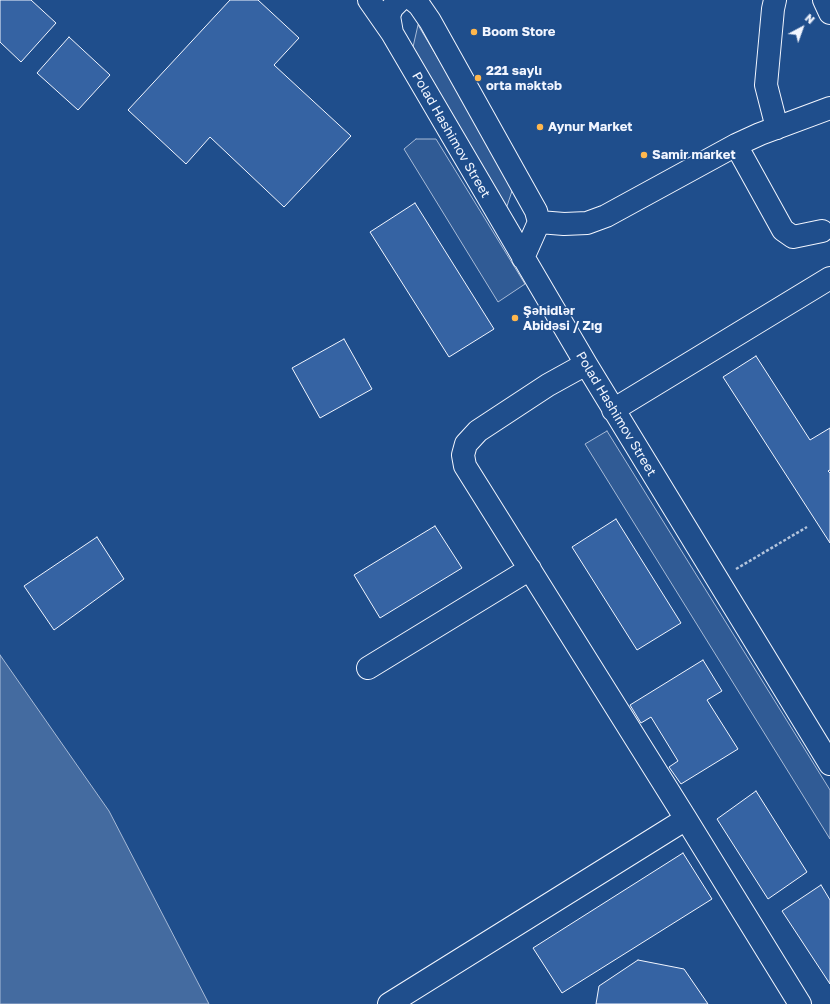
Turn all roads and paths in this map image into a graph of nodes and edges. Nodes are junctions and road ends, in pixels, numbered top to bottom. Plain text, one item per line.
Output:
1 (369, 0) edge
2 (400, 0) edge
3 (413, 0) edge
4 (775, 0) edge
5 (824, 0) edge
6 (830, 13) edge
7 (392, 33) junction
8 (830, 108) edge
9 (777, 128) junction
10 (736, 145) junction
11 (539, 222) junction
12 (822, 231) dead end
13 (523, 258) junction
14 (830, 278) edge
15 (586, 364) junction
16 (613, 410) junction
17 (807, 527) dead end
18 (530, 569) junction
19 (717, 581) junction
20 (368, 668) dead end
21 (830, 764) edge
22 (686, 819) junction
23 (389, 1004) edge
24 (800, 1004) edge

1 - 7 street, Polad Hashimov Street
2 - 7 street
3 - 11 street
4 - 9 street
5 - 6 street
7 - 13 street, Polad Hashimov Street
8 - 9 street
9 - 10 street
10 - 11 street
10 - 12 street
11 - 13 street
13 - 15 street, Polad Hashimov Street
14 - 16 street
15 - 16 street, Polad Hashimov Street
15 - 18 street
16 - 19 street, Polad Hashimov Street
17 - 19 path
18 - 20 street
18 - 22 street
19 - 21 street, Polad Hashimov Street
22 - 23 street
22 - 24 street

